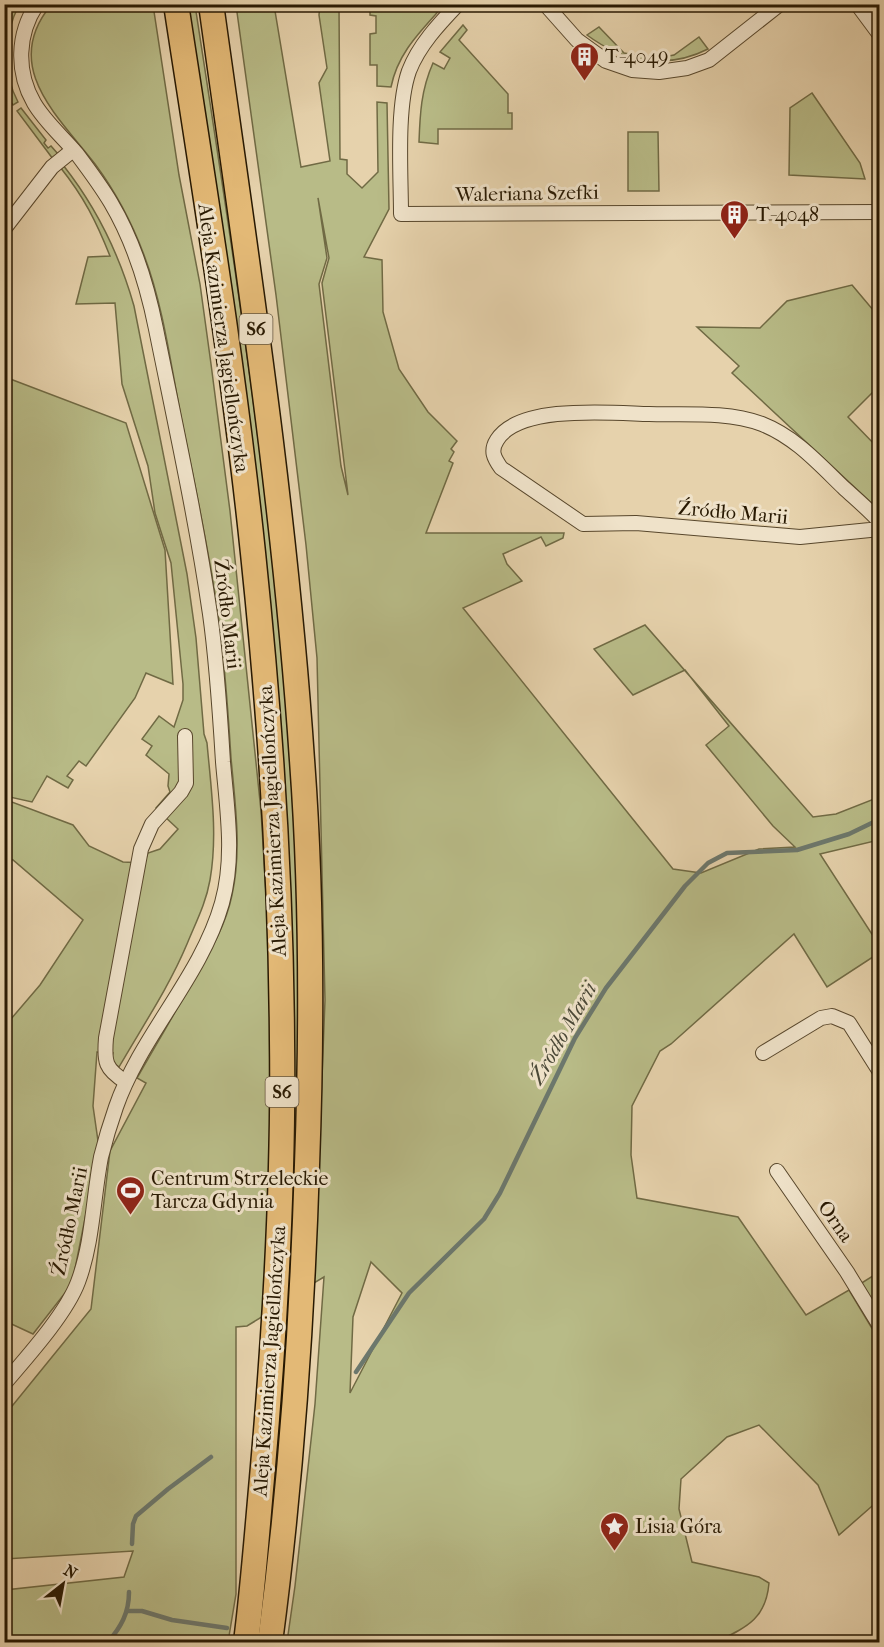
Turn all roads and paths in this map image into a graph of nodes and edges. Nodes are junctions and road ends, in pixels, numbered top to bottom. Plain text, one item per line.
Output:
1 (37, 4) edge
2 (176, 4) edge
3 (211, 4) edge
4 (458, 4) edge
5 (545, 4) edge
6 (780, 4) edge
7 (857, 4) edge
8 (879, 35) edge
9 (73, 150) junction
10 (879, 212) edge
11 (4, 229) edge
12 (879, 522) edge
13 (879, 529) edge
14 (185, 736) dead end
15 (763, 1053) dead end
16 (879, 1072) edge
17 (126, 1083) junction
18 (777, 1171) dead end
19 (879, 1326) edge
20 (4, 1384) edge
21 (246, 1642) edge
22 (270, 1642) edge

1 - 9 street, Źródło Marii
2 - 21 highway, Aleja Kazimierza Jagiellończyka / S6
3 - 22 highway, Aleja Kazimierza Jagiellończyka / S6
4 - 10 street, Waleriana Szefki
5 - 6 street
7 - 8 street
9 - 11 street
9 - 17 street, Źródło Marii
12 - 13 street, Źródło Marii
14 - 17 street
15 - 16 street
17 - 20 street, Źródło Marii
18 - 19 street, Orna

